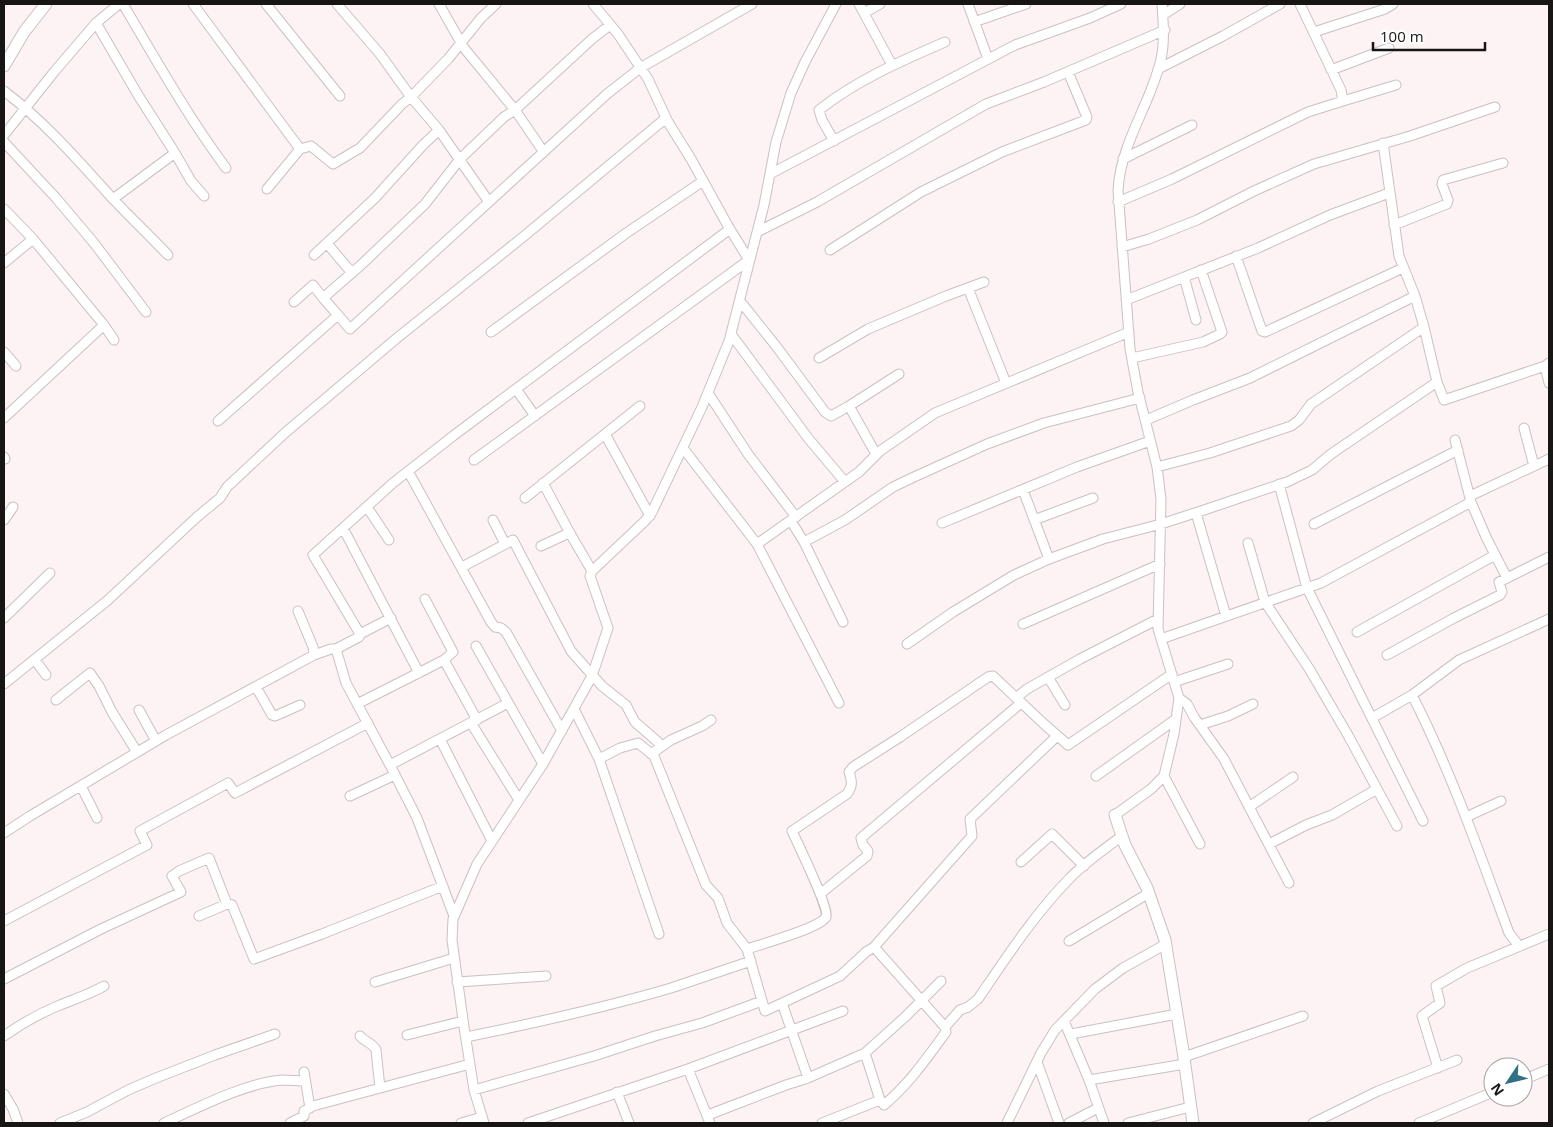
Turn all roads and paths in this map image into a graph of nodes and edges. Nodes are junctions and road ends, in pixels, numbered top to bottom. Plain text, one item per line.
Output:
1 (46, 4) edge
2 (119, 4) edge
3 (124, 4) edge
4 (193, 4) edge
5 (266, 4) edge
6 (337, 4) edge
7 (439, 4) edge
8 (496, 4) edge
9 (593, 4) edge
10 (752, 4) edge
11 (836, 4) edge
12 (859, 4) edge
13 (880, 4) edge
14 (968, 4) edge
15 (1026, 4) edge
16 (1121, 4) edge
17 (1162, 4) edge
18 (1180, 4) edge
19 (1280, 4) edge
20 (1300, 4) edge
21 (1393, 4) edge
22 (1104, 7) edge
23 (864, 13) junction
24 (1163, 15) junction
25 (974, 22) junction
26 (96, 23) junction
27 (610, 25) junction
28 (1165, 30) junction
29 (1314, 32) junction
30 (945, 42) dead end
31 (462, 43) junction
32 (1389, 48) dead end
33 (988, 59) junction
34 (892, 65) junction
35 (4, 66) edge
36 (640, 68) junction
37 (1158, 69) junction
38 (1331, 70) junction
39 (1068, 72) junction
40 (1396, 85) dead end
41 (4, 91) edge
42 (340, 96) dead end
43 (411, 97) junction
44 (1343, 101) junction
45 (1495, 107) dead end
46 (26, 108) junction
47 (515, 110) junction
48 (666, 118) junction
49 (1192, 125) dead end
50 (439, 130) junction
51 (4, 135) edge
52 (834, 141) junction
53 (4, 142) edge
54 (1383, 143) junction
55 (300, 149) junction
56 (543, 151) junction
57 (175, 153) junction
58 (460, 159) junction
59 (1123, 159) junction
60 (1503, 163) dead end
61 (226, 168) dead end
62 (770, 174) junction
63 (703, 181) junction
64 (267, 189) dead end
65 (1389, 193) junction
66 (204, 196) dead end
67 (114, 199) junction
68 (489, 202) junction
69 (1118, 202) junction
70 (4, 209) edge
71 (1394, 225) junction
72 (730, 229) junction
73 (756, 232) junction
74 (33, 239) junction
75 (330, 247) dead end
76 (1122, 247) junction
77 (830, 250) dead end
78 (168, 255) dead end
79 (314, 255) dead end
80 (1236, 256) junction
81 (749, 260) junction
82 (4, 263) edge
83 (1403, 268) junction
84 (1201, 270) junction
85 (352, 273) junction
86 (1184, 277) junction
87 (984, 282) dead end
88 (968, 288) junction
89 (1415, 296) junction
90 (323, 298) junction
91 (1126, 300) junction
92 (740, 301) junction
93 (294, 302) dead end
94 (146, 312) dead end
95 (338, 315) junction
96 (1196, 320) dead end
97 (104, 325) junction
98 (1424, 327) junction
99 (491, 332) dead end
100 (1129, 332) junction
101 (731, 334) junction
102 (114, 340) dead end
103 (4, 352) edge
104 (819, 358) dead end
105 (1132, 358) junction
106 (1547, 364) edge
107 (16, 366) dead end
108 (899, 374) dead end
109 (1437, 382) junction
110 (1006, 383) junction
111 (1549, 383) edge
112 (516, 389) junction
113 (708, 393) junction
114 (1140, 398) junction
115 (640, 406) dead end
116 (849, 406) junction
117 (535, 416) junction
118 (4, 418) edge
119 (1146, 420) junction
120 (218, 421) dead end
121 (1524, 428) dead end
122 (606, 434) junction
123 (1455, 440) dead end
124 (1150, 441) junction
125 (682, 448) junction
126 (1458, 450) junction
127 (876, 454) junction
128 (474, 460) dead end
129 (1549, 460) edge
130 (1534, 466) junction
131 (1157, 467) junction
132 (408, 471) junction
133 (845, 482) junction
134 (543, 483) junction
135 (1279, 484) junction
136 (1023, 490) junction
137 (525, 498) dead end
138 (1092, 498) dead end
139 (1470, 499) junction
140 (13, 507) dead end
141 (367, 507) junction
142 (1196, 513) junction
143 (650, 516) junction
144 (794, 519) junction
145 (4, 520) edge
146 (493, 520) dead end
147 (1034, 520) junction
148 (942, 523) dead end
149 (1161, 524) junction
150 (1314, 524) dead end
151 (343, 528) junction
152 (569, 533) junction
153 (389, 540) dead end
154 (804, 542) junction
155 (1248, 543) dead end
156 (505, 544) junction
157 (757, 544) junction
158 (541, 546) dead end
159 (1495, 555) junction
160 (1549, 557) edge
161 (1049, 559) junction
162 (1160, 564) junction
163 (462, 567) junction
164 (592, 571) junction
165 (50, 574) dead end
166 (1507, 578) junction
167 (1307, 588) junction
168 (425, 599) dead end
169 (1265, 602) junction
170 (298, 611) dead end
171 (1226, 616) junction
172 (4, 618) edge
173 (391, 618) junction
174 (1158, 619) junction
175 (1549, 619) edge
176 (843, 622) dead end
177 (1023, 624) dead end
178 (1357, 632) dead end
179 (360, 634) junction
180 (1161, 640) junction
181 (907, 644) dead end
182 (476, 646) dead end
183 (336, 648) junction
184 (1387, 655) dead end
185 (314, 656) junction
186 (35, 660) junction
187 (444, 660) junction
188 (1228, 664) dead end
189 (420, 673) junction
190 (46, 675) dead end
191 (592, 676) junction
192 (1048, 677) junction
193 (1173, 678) junction
194 (4, 684) edge
195 (256, 687) junction
196 (1412, 694) junction
197 (1179, 698) junction
198 (56, 700) dead end
199 (1018, 701) junction
200 (508, 703) junction
201 (840, 703) dead end
202 (357, 704) junction
203 (1253, 704) dead end
204 (300, 705) dead end
205 (1065, 705) dead end
206 (574, 709) junction
207 (138, 710) dead end
208 (1372, 718) junction
209 (1176, 719) junction
210 (711, 720) dead end
211 (474, 721) junction
212 (368, 723) junction
213 (1200, 725) junction
214 (562, 731) junction
215 (1057, 736) junction
216 (440, 739) junction
217 (156, 741) junction
218 (658, 742) dead end
219 (137, 752) junction
220 (651, 754) junction
221 (598, 759) junction
222 (543, 764) junction
223 (390, 765) junction
224 (396, 775) junction
225 (1096, 776) dead end
226 (1164, 776) junction
227 (1293, 777) dead end
228 (80, 786) junction
229 (1377, 789) junction
230 (350, 796) dead end
231 (519, 800) junction
232 (1501, 801) dead end
233 (1248, 806) junction
234 (1114, 815) joint
235 (1466, 817) junction
236 (98, 818) dead end
237 (1423, 821) dead end
238 (1397, 826) dead end
239 (4, 833) edge
240 (1122, 836) junction
241 (492, 841) junction
242 (1200, 844) dead end
243 (1269, 844) junction
244 (1021, 862) dead end
245 (1084, 866) junction
246 (1289, 883) dead end
247 (443, 886) junction
248 (1149, 893) junction
249 (820, 894) junction
250 (227, 904) junction
251 (199, 916) dead end
252 (454, 916) junction
253 (4, 921) edge
254 (659, 934) dead end
255 (1549, 934) edge
256 (1069, 941) dead end
257 (1166, 944) junction
258 (1519, 946) junction
259 (874, 947) junction
260 (747, 949) junction
261 (454, 958) junction
262 (751, 960) junction
263 (546, 976) dead end
264 (4, 978) edge
265 (941, 980) dead end
266 (375, 982) dead end
267 (457, 982) junction
268 (104, 986) dead end
269 (922, 1000) junction
270 (762, 1001) junction
271 (782, 1003) junction
272 (843, 1011) dead end
273 (1177, 1014) junction
274 (1303, 1016) dead end
275 (463, 1021) junction
276 (1064, 1021) junction
277 (945, 1027) junction
278 (792, 1030) junction
279 (275, 1034) dead end
280 (1071, 1034) junction
281 (407, 1035) dead end
282 (4, 1036) edge
283 (360, 1036) dead end
284 (466, 1037) junction
285 (865, 1053) junction
286 (1184, 1060) junction
287 (1457, 1060) dead end
288 (1037, 1062) junction
289 (470, 1064) junction
290 (1438, 1068) junction
291 (688, 1069) junction
292 (1549, 1069) edge
293 (1533, 1076) edge
294 (808, 1078) junction
295 (1089, 1080) junction
296 (380, 1088) junction
297 (474, 1090) junction
298 (617, 1092) junction
299 (4, 1094) edge
300 (1483, 1096) edge
301 (880, 1100) junction
302 (1190, 1107) junction
303 (310, 1108) junction
304 (1098, 1108) junction
305 (709, 1119) edge
306 (483, 1120) edge
307 (18, 1123) edge
308 (60, 1123) edge
309 (164, 1123) edge
310 (290, 1123) edge
311 (461, 1123) edge
312 (528, 1123) edge
313 (629, 1123) edge
314 (822, 1123) edge
315 (1007, 1123) edge
316 (1059, 1123) edge
317 (1069, 1123) edge
318 (1104, 1123) edge
319 (1128, 1123) edge
320 (1193, 1123) edge
321 (1313, 1123) edge
322 (1419, 1123) edge

1 - 35 street
2 - 26 street
3 - 61 street
4 - 55 street
5 - 42 street
6 - 43 street
7 - 31 street
8 - 31 street
9 - 27 street
10 - 36 street
11 - 62 street
12 - 23 street
13 - 23 street
14 - 25 street
15 - 25 street
16 - 22 street
17 - 24 street
18 - 24 street
19 - 37 street
20 - 29 street
21 - 29 street
22 - 33 street
23 - 34 street
24 - 28 street
25 - 33 street
26 - 46 street
26 - 57 street
27 - 36 street
27 - 47 street
28 - 37 street
28 - 39 street
29 - 38 street
30 - 34 street
31 - 43 street
31 - 47 street
32 - 38 street
33 - 52 street
34 - 52 street
36 - 48 street
36 - 56 street
37 - 59 street
38 - 44 street
39 - 73 street
39 - 77 street
40 - 44 street
41 - 46 street
43 - 50 street
43 - 55 street
44 - 69 street
45 - 54 street
46 - 51 street
46 - 67 street
47 - 56 street
47 - 58 street
48 - 63 street
48 - 186 street
49 - 59 street
50 - 58 street
50 - 79 street
52 - 62 street
53 - 94 street
54 - 65 street
54 - 76 street
55 - 64 street
56 - 68 street
57 - 66 street
57 - 67 street
58 - 68 street
58 - 85 street
59 - 69 street
60 - 71 street
62 - 73 street
63 - 72 street
63 - 99 street
65 - 71 street
65 - 80 street
67 - 78 street
68 - 95 street
69 - 76 street
70 - 74 street
71 - 83 street
72 - 81 street
72 - 112 street
73 - 81 street
74 - 82 street
74 - 97 street
75 - 85 street
76 - 91 street
80 - 83 street
80 - 84 street
81 - 92 street
81 - 117 street
83 - 89 street
84 - 86 street
84 - 105 street
85 - 90 street
86 - 91 street
86 - 96 street
87 - 88 street
88 - 104 street
88 - 110 street
89 - 98 street
89 - 119 street
90 - 93 street
90 - 95 street
91 - 100 street
92 - 101 street
92 - 116 street
95 - 120 street
97 - 102 street
97 - 118 street
98 - 109 street
98 - 131 street
100 - 105 street
100 - 110 street
101 - 113 street
101 - 133 street
103 - 107 street
105 - 114 street
106 - 109 street
106 - 111 street
108 - 116 street
109 - 135 street
110 - 127 street
112 - 117 street
112 - 132 street
113 - 125 street
113 - 144 street
114 - 119 street
114 - 154 street
115 - 122 street
116 - 127 street
117 - 128 street
119 - 124 street
121 - 130 street
122 - 134 street
122 - 143 street
123 - 126 street
124 - 131 street
124 - 136 street
125 - 143 street
125 - 157 street
126 - 139 street
126 - 150 street
127 - 133 street
129 - 130 street
130 - 139 street
131 - 149 street
132 - 141 street
132 - 163 street
133 - 144 street
134 - 137 street
134 - 152 street
135 - 142 street
135 - 167 street
136 - 147 street
136 - 148 street
138 - 147 street
139 - 159 street
139 - 167 street
140 - 145 street
141 - 151 street
141 - 153 street
142 - 149 street
142 - 171 street
143 - 164 street
144 - 154 street
144 - 157 street
146 - 156 street
147 - 161 street
149 - 161 street
149 - 162 street
151 - 173 street
151 - 179 street
152 - 158 street
152 - 164 street
154 - 176 street
155 - 169 street
156 - 163 street
156 - 191 street
157 - 201 street
159 - 166 street
159 - 178 street
160 - 166 street
161 - 181 street
162 - 174 street
162 - 177 street
163 - 214 street
164 - 191 street
165 - 172 street
166 - 184 street
167 - 169 street
167 - 208 street
168 - 187 street
169 - 171 street
169 - 229 street
170 - 185 street
171 - 180 street
173 - 179 street
173 - 189 street
174 - 180 street
174 - 192 street
175 - 196 street
179 - 183 street
180 - 193 street
182 - 200 street
183 - 185 street
183 - 202 street
185 - 195 street
186 - 190 street
186 - 194 street
187 - 189 street
187 - 211 street
188 - 193 street
189 - 202 street
191 - 206 street
191 - 218 street
192 - 199 street
192 - 205 street
193 - 197 street
193 - 215 street
195 - 204 street
195 - 217 street
196 - 208 street
196 - 235 street
197 - 209 street
197 - 213 street
198 - 219 street
199 - 215 street
199 - 249 street
199 - 249 street
200 - 211 street
200 - 222 street
202 - 212 street
203 - 213 street
206 - 214 street
206 - 221 street
207 - 217 street
208 - 237 street
209 - 225 street
209 - 226 street
210 - 220 street
211 - 216 street
211 - 231 street
212 - 223 street
212 - 253 street
213 - 233 street
214 - 222 street
215 - 259 street
216 - 223 street
216 - 241 street
217 - 219 street
219 - 228 street
220 - 221 street
220 - 260 street
221 - 254 street
222 - 231 street
223 - 224 street
224 - 230 street
224 - 247 street
226 - 234 street
226 - 242 street
227 - 233 street
228 - 236 street
228 - 239 street
229 - 238 street
229 - 243 street
231 - 241 street
232 - 235 street
233 - 243 street
234 - 240 street
235 - 258 street
240 - 245 street
240 - 248 street
241 - 252 street
243 - 246 street
244 - 245 street
245 - 277 street
247 - 250 street
247 - 252 street
248 - 256 street
248 - 257 street
249 - 260 street
250 - 251 street
250 - 264 street
252 - 261 street
255 - 258 street
257 - 273 street
257 - 276 street
258 - 290 street
259 - 269 street
259 - 271 street
260 - 262 street
261 - 266 street
261 - 267 street
262 - 270 street
262 - 284 street
263 - 267 street
265 - 269 street
267 - 275 street
268 - 282 street
269 - 277 street
269 - 285 street
270 - 271 street
270 - 297 street
271 - 278 street
272 - 278 street
273 - 280 street
273 - 286 street
274 - 286 street
275 - 281 street
275 - 284 street
276 - 280 street
276 - 288 street
277 - 301 street
278 - 291 street
278 - 294 street
279 - 308 street
280 - 295 street
283 - 296 street
284 - 289 street
285 - 294 street
285 - 301 street
286 - 295 street
286 - 302 street
287 - 290 street
288 - 315 street
288 - 316 street
289 - 296 street
289 - 297 street
290 - 321 street
291 - 298 street
291 - 305 street
292 - 293 street
294 - 305 street
295 - 304 street
296 - 303 street
297 - 306 street
298 - 312 street
298 - 313 street
299 - 307 street
300 - 322 street
301 - 314 street
302 - 319 street
302 - 320 street
303 - 309 street
303 - 310 street
304 - 317 street
304 - 318 street
306 - 311 street

